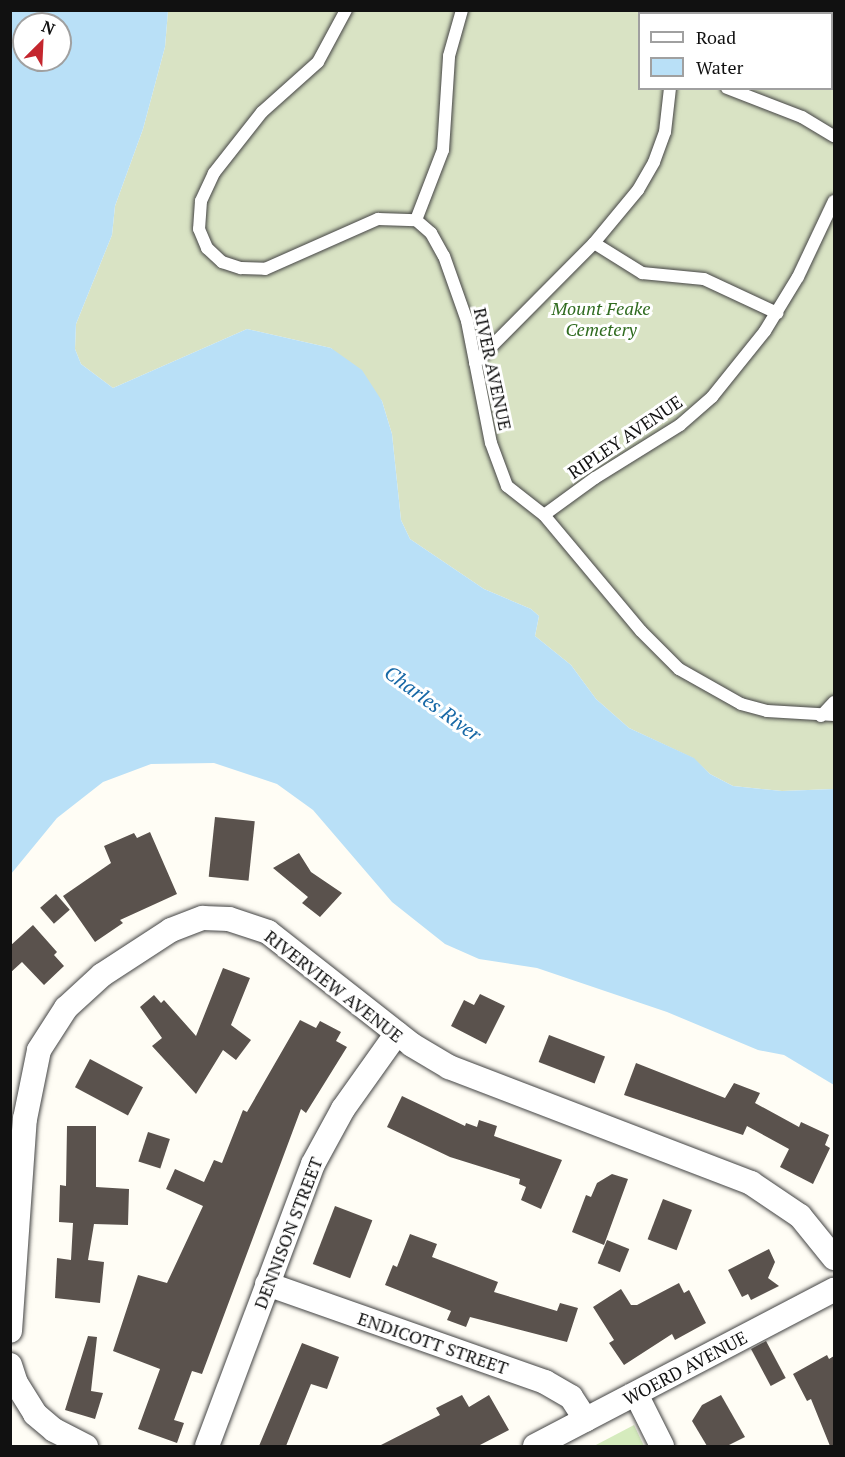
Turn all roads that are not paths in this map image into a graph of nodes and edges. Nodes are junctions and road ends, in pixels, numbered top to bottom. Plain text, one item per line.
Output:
1 (346, 10) edge
2 (462, 10) edge
3 (670, 90) edge
4 (732, 90) edge
5 (834, 136) edge
6 (834, 201) edge
7 (416, 220) junction
8 (594, 243) junction
9 (777, 313) junction
10 (476, 363) junction
11 (544, 515) junction
12 (834, 702) edge
13 (834, 715) edge
14 (821, 716) junction
15 (397, 1033) junction
16 (834, 1258) edge
17 (267, 1284) junction
18 (834, 1290) edge
19 (10, 1330) edge
20 (10, 1365) edge
21 (636, 1394) junction
22 (586, 1420) junction
23 (86, 1446) edge
24 (207, 1446) edge
25 (535, 1446) edge
26 (662, 1446) edge

1 - 7 lane
2 - 7 lane
3 - 8 lane
4 - 5 lane
6 - 9 lane, RIPLEY AVENUE
7 - 10 lane, RIVER AVENUE
8 - 9 lane
8 - 10 lane
9 - 11 lane, RIPLEY AVENUE
10 - 11 lane, RIVER AVENUE
11 - 14 lane, RIVER AVENUE
12 - 14 lane
13 - 14 lane, RIVER AVENUE
15 - 16 street, RIVERVIEW AVENUE
15 - 17 street, DENNISON STREET
15 - 19 street, RIVERVIEW AVENUE
17 - 22 street, ENDICOTT STREET
17 - 24 street, DENNISON STREET
18 - 21 street, WOERD AVENUE
20 - 23 street
21 - 22 street, WOERD AVENUE
21 - 26 street
22 - 25 street, WOERD AVENUE

